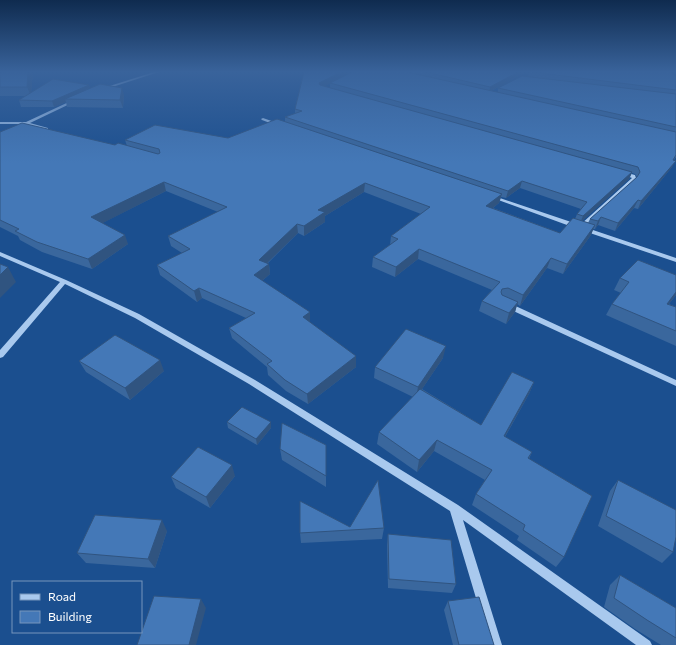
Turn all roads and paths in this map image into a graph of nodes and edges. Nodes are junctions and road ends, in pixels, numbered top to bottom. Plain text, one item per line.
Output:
1 (70, 102) edge
2 (263, 119) dead end
3 (0, 123) edge
4 (26, 123) junction
5 (285, 126) edge
6 (55, 131) edge
7 (0, 135) edge
8 (614, 170) edge
9 (490, 196) edge
10 (580, 228) junction
11 (0, 254) edge
12 (676, 260) edge
13 (64, 281) junction
14 (502, 302) edge
15 (0, 355) edge
16 (676, 383) edge
17 (454, 508) junction
18 (496, 645) edge
19 (646, 645) edge

1 - 4 street
2 - 5 street
3 - 4 street
4 - 6 street
4 - 7 street
8 - 10 street
9 - 10 street
10 - 12 street
11 - 13 street
13 - 15 street
13 - 17 street
14 - 16 street
17 - 18 street
17 - 19 street

